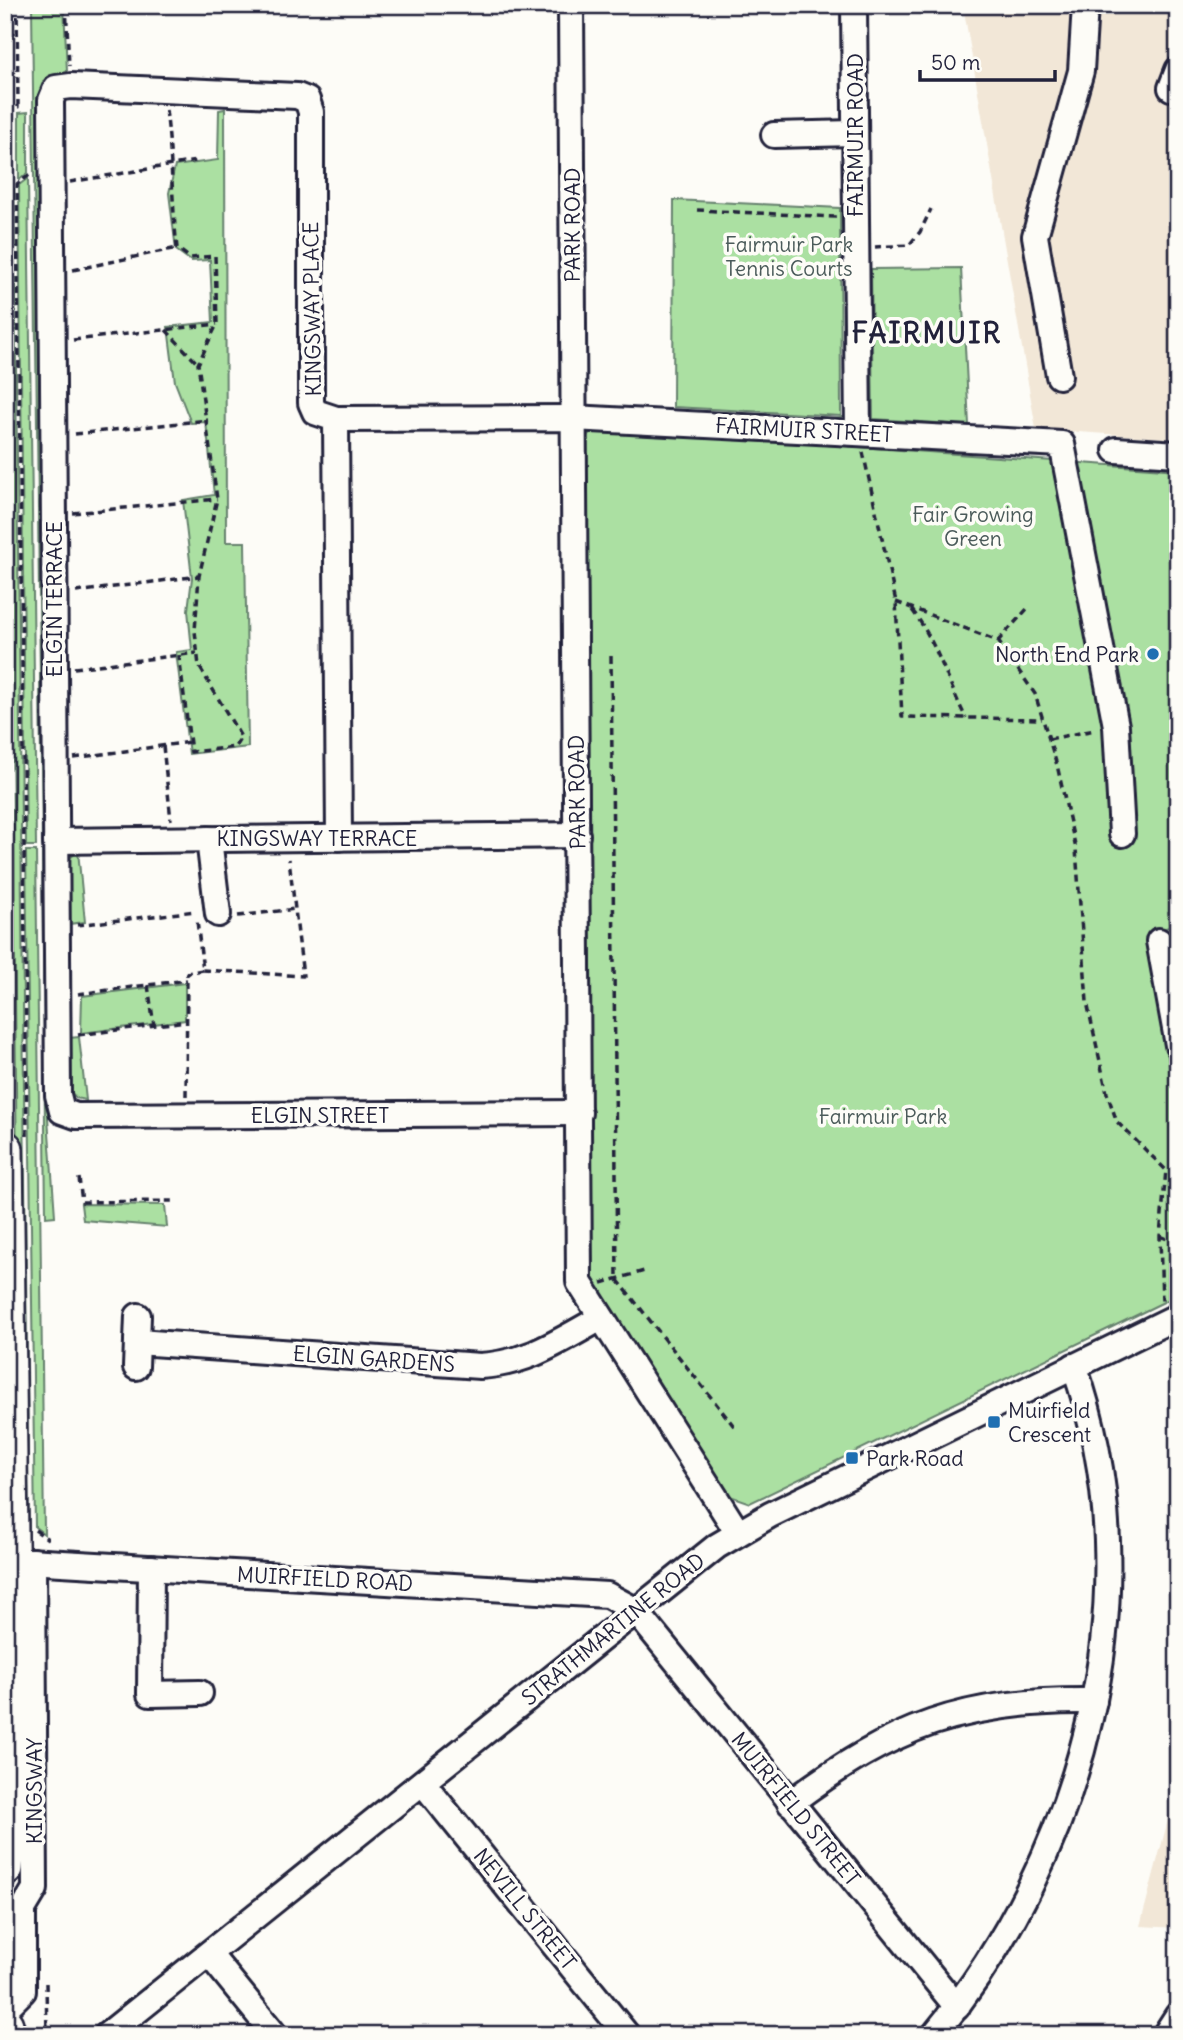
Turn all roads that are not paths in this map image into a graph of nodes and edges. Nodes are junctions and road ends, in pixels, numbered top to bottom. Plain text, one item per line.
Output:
1 (571, 5) edge
2 (854, 5) edge
3 (1085, 5) edge
4 (64, 87) joint
5 (854, 133) junction
6 (774, 135) dead end
7 (1059, 376) dead end
8 (573, 418) junction
9 (336, 419) junction
10 (858, 433) junction
11 (1116, 450) dead end
12 (1178, 454) edge
13 (1122, 834) dead end
14 (577, 835) junction
15 (339, 838) junction
16 (209, 839) junction
17 (56, 841) junction
18 (209, 917) road end
19 (1159, 941) dead end
20 (1178, 1045) edge
21 (62, 1111) joint
22 (579, 1113) junction
23 (16, 1144) edge
24 (138, 1316) dead end
25 (601, 1318) junction
26 (1170, 1320) edge
27 (1074, 1366) junction
28 (738, 1533) junction
29 (22, 1561) junction
30 (151, 1568) junction
31 (635, 1610) junction
32 (200, 1693) dead end
33 (1094, 1701) junction
34 (423, 1783) junction
35 (790, 1802) junction
36 (5, 1868) edge
37 (209, 1954) junction
38 (957, 2007) junction
39 (5, 2009) edge
40 (1178, 2015) edge
41 (5, 2025) edge
42 (110, 2034) edge
43 (8, 2035) edge
44 (275, 2035) edge
45 (627, 2035) edge
46 (934, 2035) edge
47 (1165, 2035) edge

1 - 8 street, PARK ROAD
2 - 5 street, FAIRMUIR ROAD
3 - 7 street
4 - 9 street, KINGSWAY PLACE
4 - 17 street, ELGIN TERRACE
5 - 6 street
5 - 10 street, FAIRMUIR ROAD
8 - 9 street, FAIRMUIR STREET
8 - 10 street, FAIRMUIR STREET
8 - 14 street, PARK ROAD
9 - 15 street, KINGSWAY PLACE
10 - 13 street, FAIRMUIR STREET
11 - 12 street
14 - 15 street, KINGSWAY TERRACE
14 - 22 street, PARK ROAD
15 - 16 street, KINGSWAY TERRACE
16 - 17 street, KINGSWAY TERRACE
16 - 18 street
17 - 21 street, ELGIN TERRACE
19 - 20 street
21 - 22 street, ELGIN STREET
22 - 25 street, PARK ROAD
23 - 29 highway, KINGSWAY
24 - 25 street, ELGIN GARDENS
25 - 28 street, PARK ROAD
26 - 27 street, STRATHMARTINE ROAD
27 - 28 street, STRATHMARTINE ROAD
27 - 33 street
28 - 31 street, STRATHMARTINE ROAD
29 - 30 street, MUIRFIELD ROAD
29 - 36 highway, KINGSWAY
29 - 39 street, KINGSWAY
30 - 31 street, MUIRFIELD ROAD
30 - 32 street
31 - 34 street, STRATHMARTINE ROAD
31 - 35 street, MUIRFIELD STREET
33 - 35 street
33 - 38 street
34 - 37 street, STRATHMARTINE ROAD
34 - 45 street, NEVILL STREET
35 - 38 street, MUIRFIELD STREET
37 - 42 street, STRATHMARTINE ROAD
37 - 44 street
38 - 46 street
40 - 47 street
41 - 43 highway

